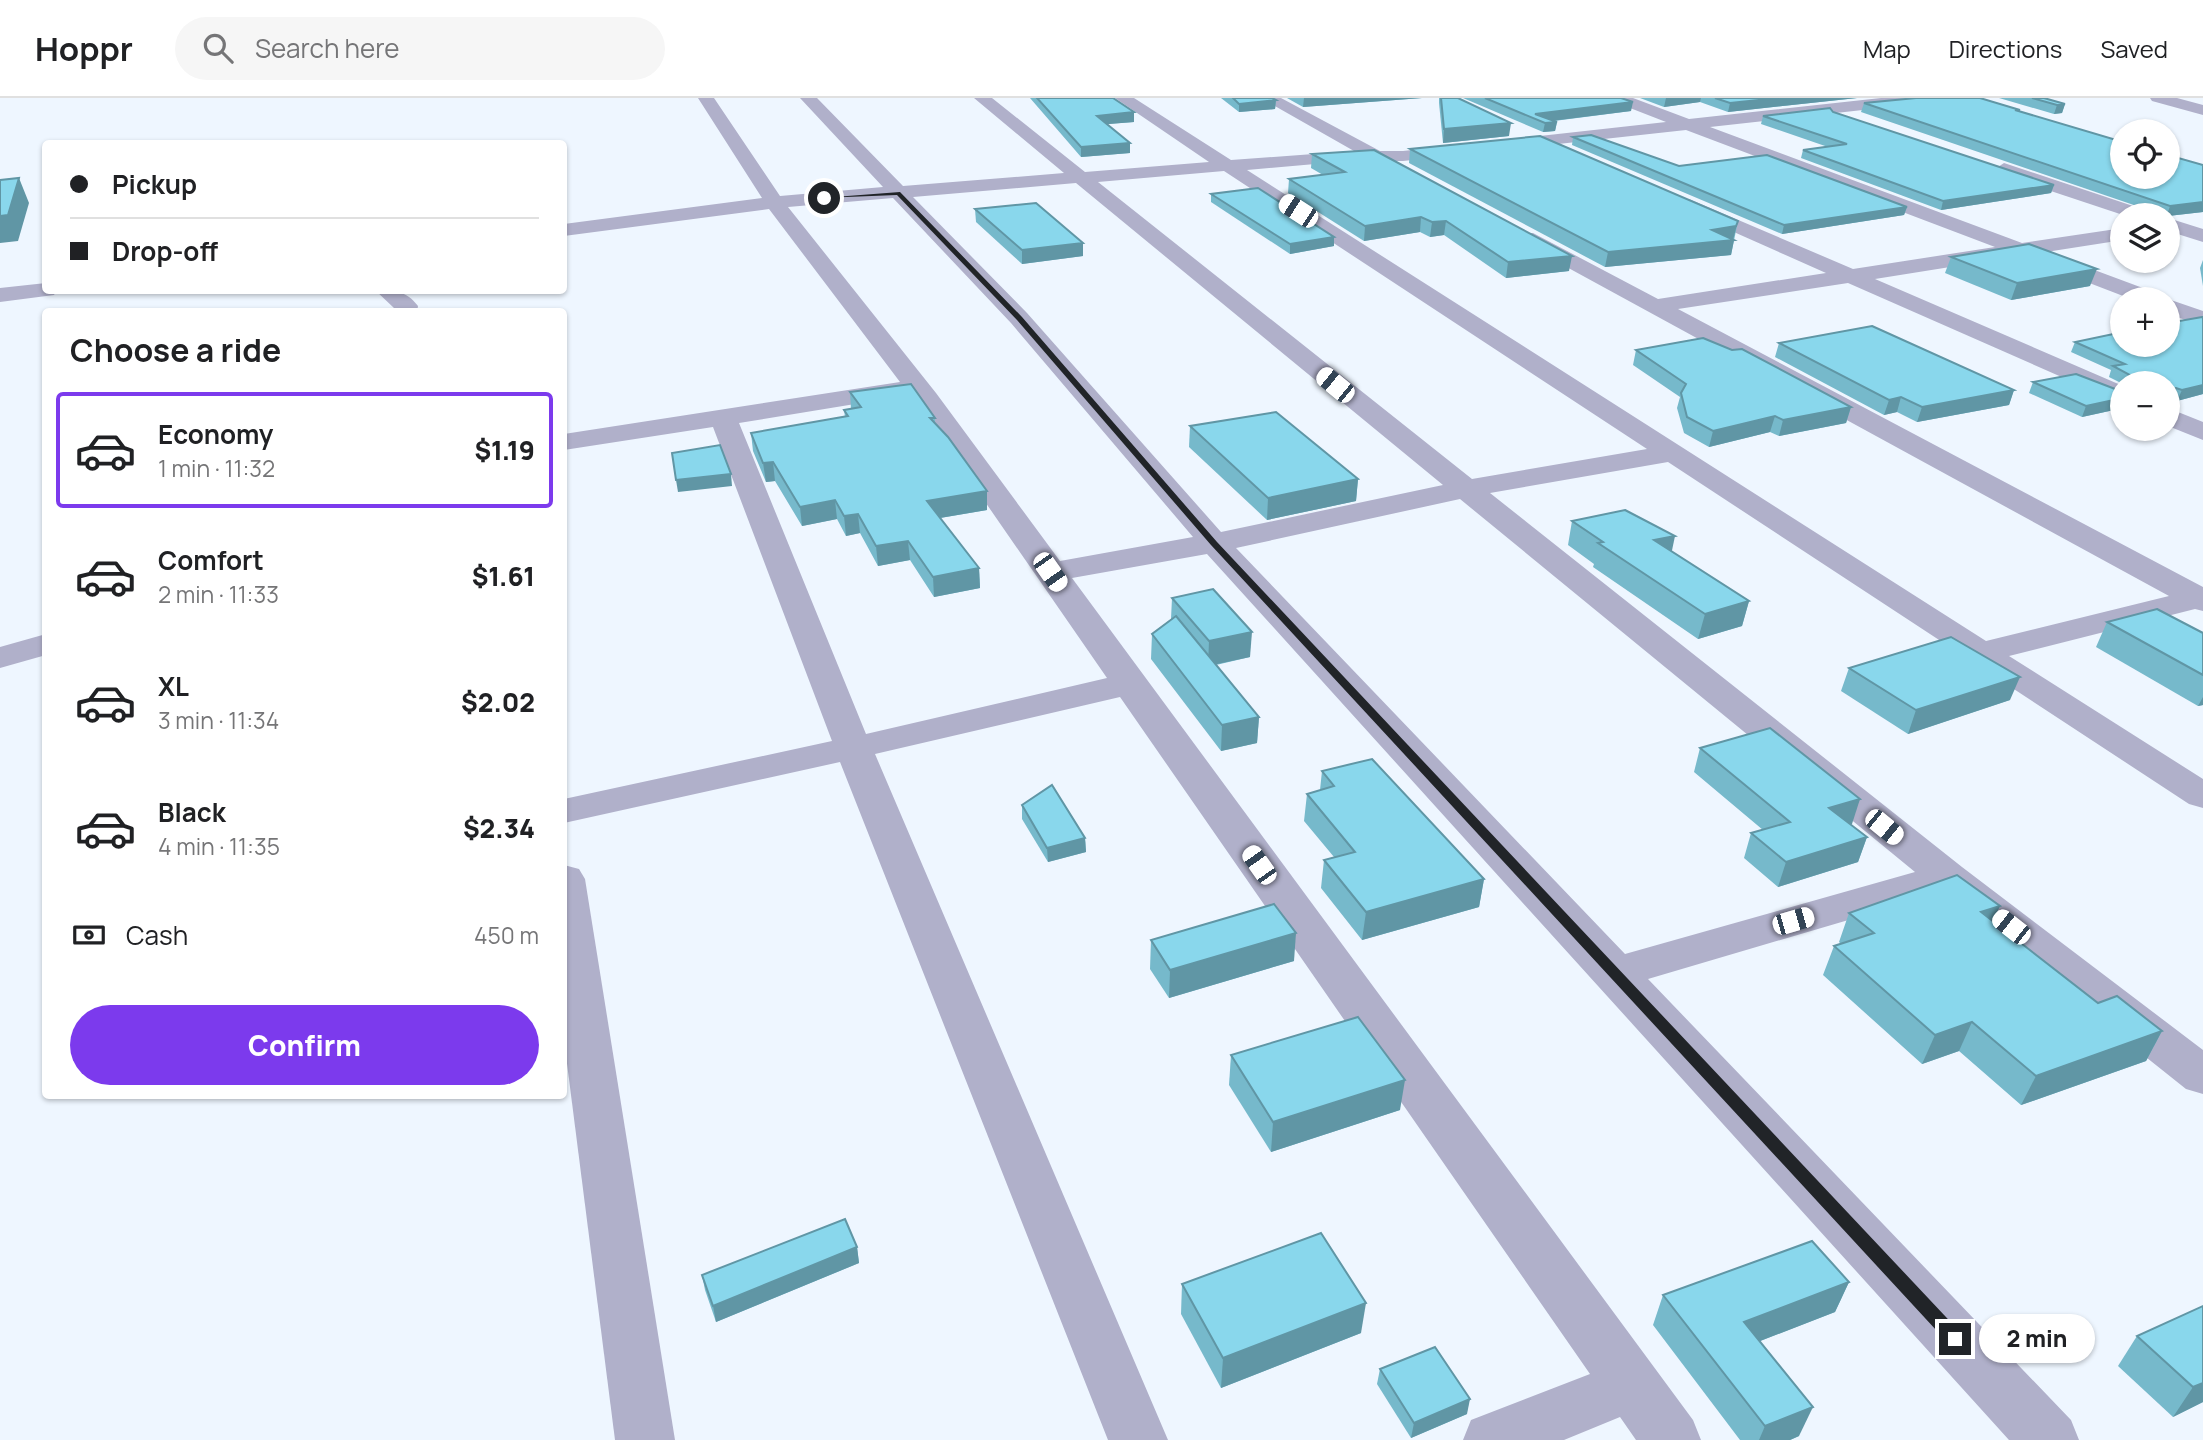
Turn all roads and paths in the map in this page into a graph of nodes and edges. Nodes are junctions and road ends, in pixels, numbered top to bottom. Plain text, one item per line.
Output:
1 (706, 98) edge
2 (808, 98) edge
3 (982, 98) edge
4 (1123, 98) edge
5 (1269, 98) edge
6 (1618, 98) edge
7 (1792, 98) edge
8 (1925, 98) edge
9 (2158, 98) edge
10 (1826, 109) junction
11 (2203, 110) edge
12 (1866, 123) edge
13 (1505, 125) edge
14 (1691, 125) junction
15 (1542, 141) junction
16 (1376, 156) junction
17 (1580, 158) edge
18 (1983, 162) edge
19 (1228, 165) junction
20 (1413, 175) edge
21 (1077, 177) junction
22 (898, 194) junction
23 (1669, 197) edge
24 (774, 202) junction
25 (2110, 205) edge
26 (2203, 221) edge
27 (2180, 224) edge
28 (1510, 228) edge
29 (2180, 229) edge
30 (567, 230) edge
31 (2110, 236) edge
32 (2203, 236) edge
33 (2023, 250) junction
34 (1847, 274) junction
35 (2120, 287) edge
36 (42, 290) edge
37 (391, 294) edge
38 (0, 295) edge
39 (1655, 306) junction
40 (405, 308) edge
41 (2180, 310) edge
42 (2203, 319) edge
43 (2110, 390) edge
44 (921, 393) junction
45 (723, 417) junction
46 (2180, 421) edge
47 (2203, 432) edge
48 (567, 442) edge
49 (1674, 453) junction
50 (1464, 489) junction
51 (1214, 544) junction
52 (1050, 572) junction
53 (2202, 599) edge
54 (42, 645) edge
55 (1982, 652) junction
56 (0, 658) edge
57 (1129, 684) junction
58 (853, 748) junction
59 (2203, 796) edge
60 (567, 810) edge
61 (1947, 877) junction
62 (567, 900) edge
63 (1614, 973) junction
64 (2203, 1076) edge
65 (1631, 1385) junction
66 (645, 1440) edge
67 (1138, 1440) edge
68 (1493, 1440) edge
69 (1671, 1440) edge
70 (2049, 1440) edge

1 - 24 street
2 - 22 street
3 - 21 street
4 - 19 street
5 - 16 street
6 - 14 street
7 - 10 street
8 - 10 street
9 - 11 street
10 - 12 street
10 - 14 street
13 - 15 street
14 - 15 street
14 - 33 street
15 - 16 street
15 - 17 street
16 - 19 street
16 - 20 street
18 - 25 street
19 - 21 street
19 - 49 street
21 - 22 street
21 - 50 street
22 - 24 street
22 - 51 street
23 - 34 street
24 - 30 street
24 - 44 street
26 - 27 street
28 - 39 street
29 - 32 street
31 - 33 street
33 - 34 street
33 - 35 street
34 - 39 street
34 - 43 street
36 - 38 street
37 - 40 street
39 - 53 street
41 - 42 street
44 - 45 street
44 - 52 street
45 - 48 street
45 - 58 street
46 - 47 street
49 - 50 street
49 - 55 street
50 - 51 street
50 - 61 street
51 - 52 street
51 - 63 street
52 - 57 street
53 - 55 street
54 - 56 street
55 - 59 street
57 - 58 street
57 - 65 street
58 - 60 street
58 - 67 street
61 - 63 street
61 - 64 street
62 - 66 street
63 - 70 street
65 - 68 street
65 - 69 street

